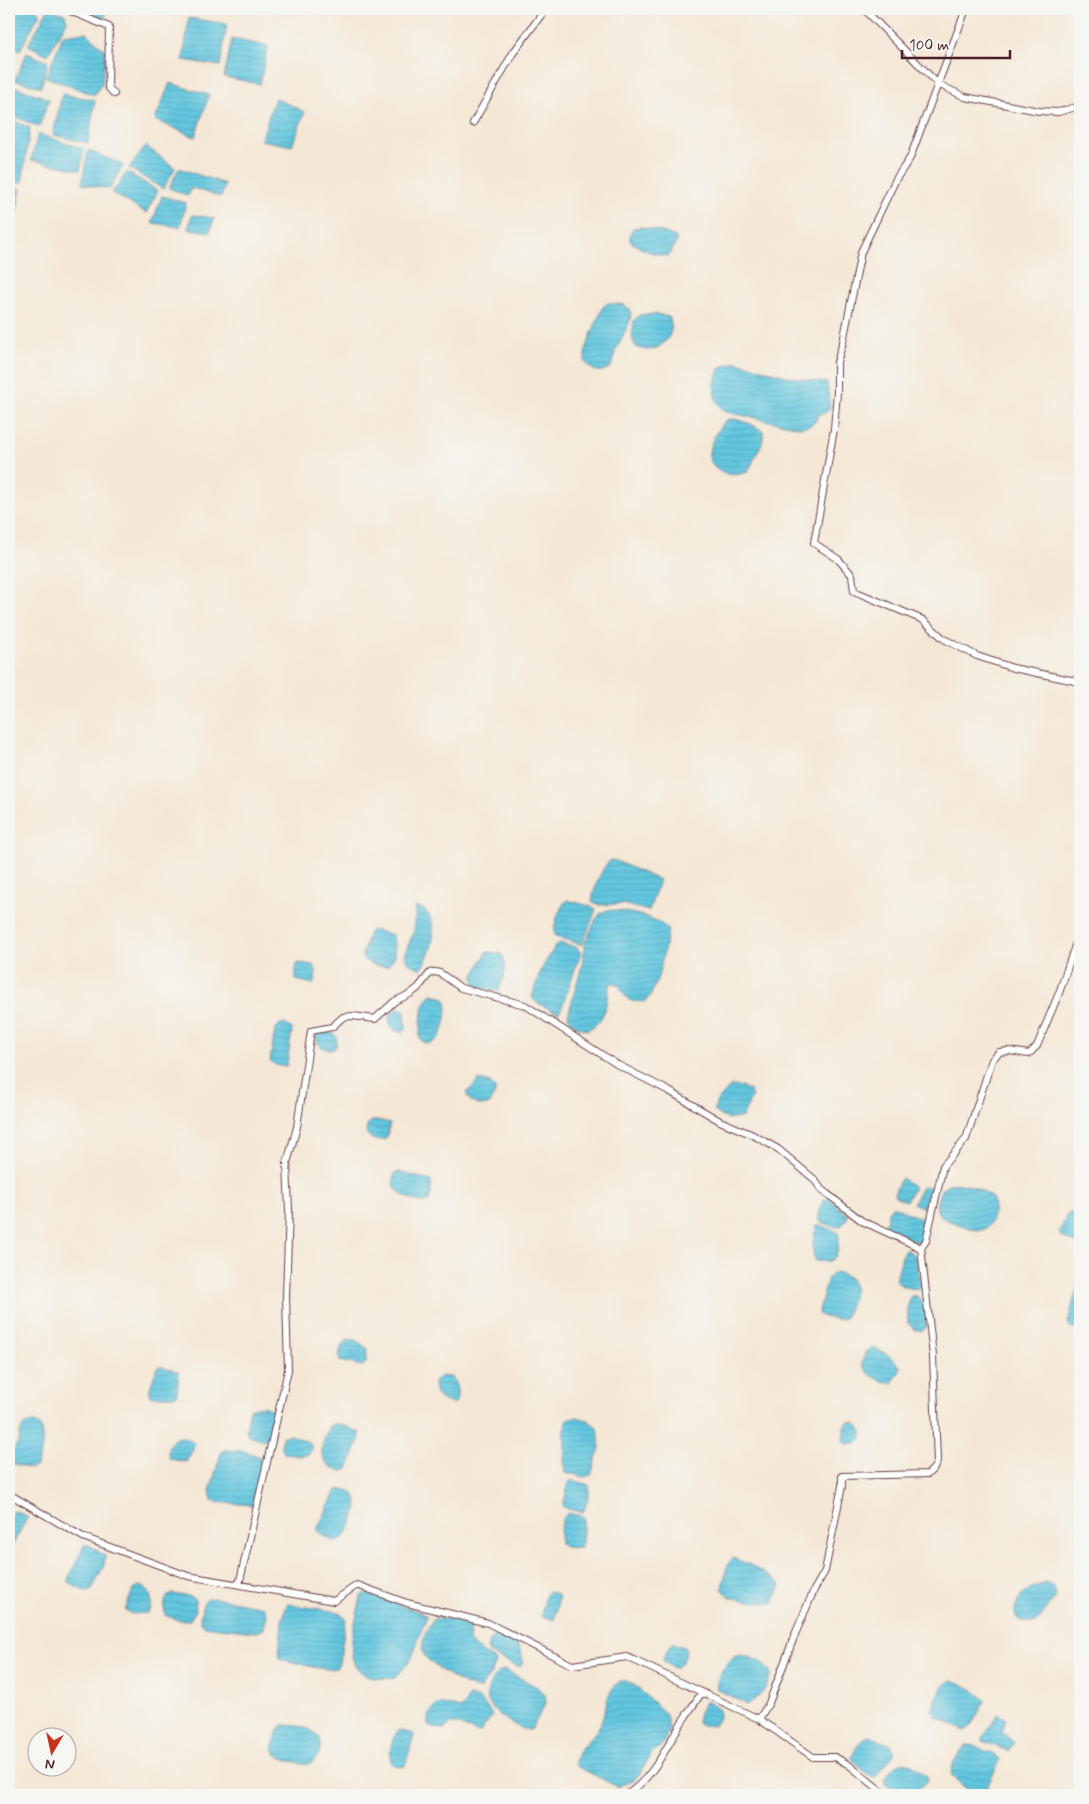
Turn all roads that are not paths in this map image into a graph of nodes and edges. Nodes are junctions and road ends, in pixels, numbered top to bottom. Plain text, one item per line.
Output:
1 (65, 9) edge
2 (544, 9) edge
3 (864, 9) edge
4 (966, 9) edge
5 (938, 84) junction
6 (114, 94) dead end
7 (1080, 106) edge
8 (473, 123) dead end
9 (1080, 682) edge
10 (1080, 931) edge
11 (921, 1248) junction
12 (9, 1494) edge
13 (239, 1586) junction
14 (702, 1692) junction
15 (759, 1719) junction
16 (626, 1795) edge
17 (886, 1795) edge

1 - 6 street
2 - 8 street
3 - 5 street
4 - 5 street
5 - 7 street
5 - 9 street
10 - 11 street
11 - 13 street
11 - 15 street
12 - 13 street
13 - 14 street
14 - 15 street
14 - 16 street
15 - 17 street

